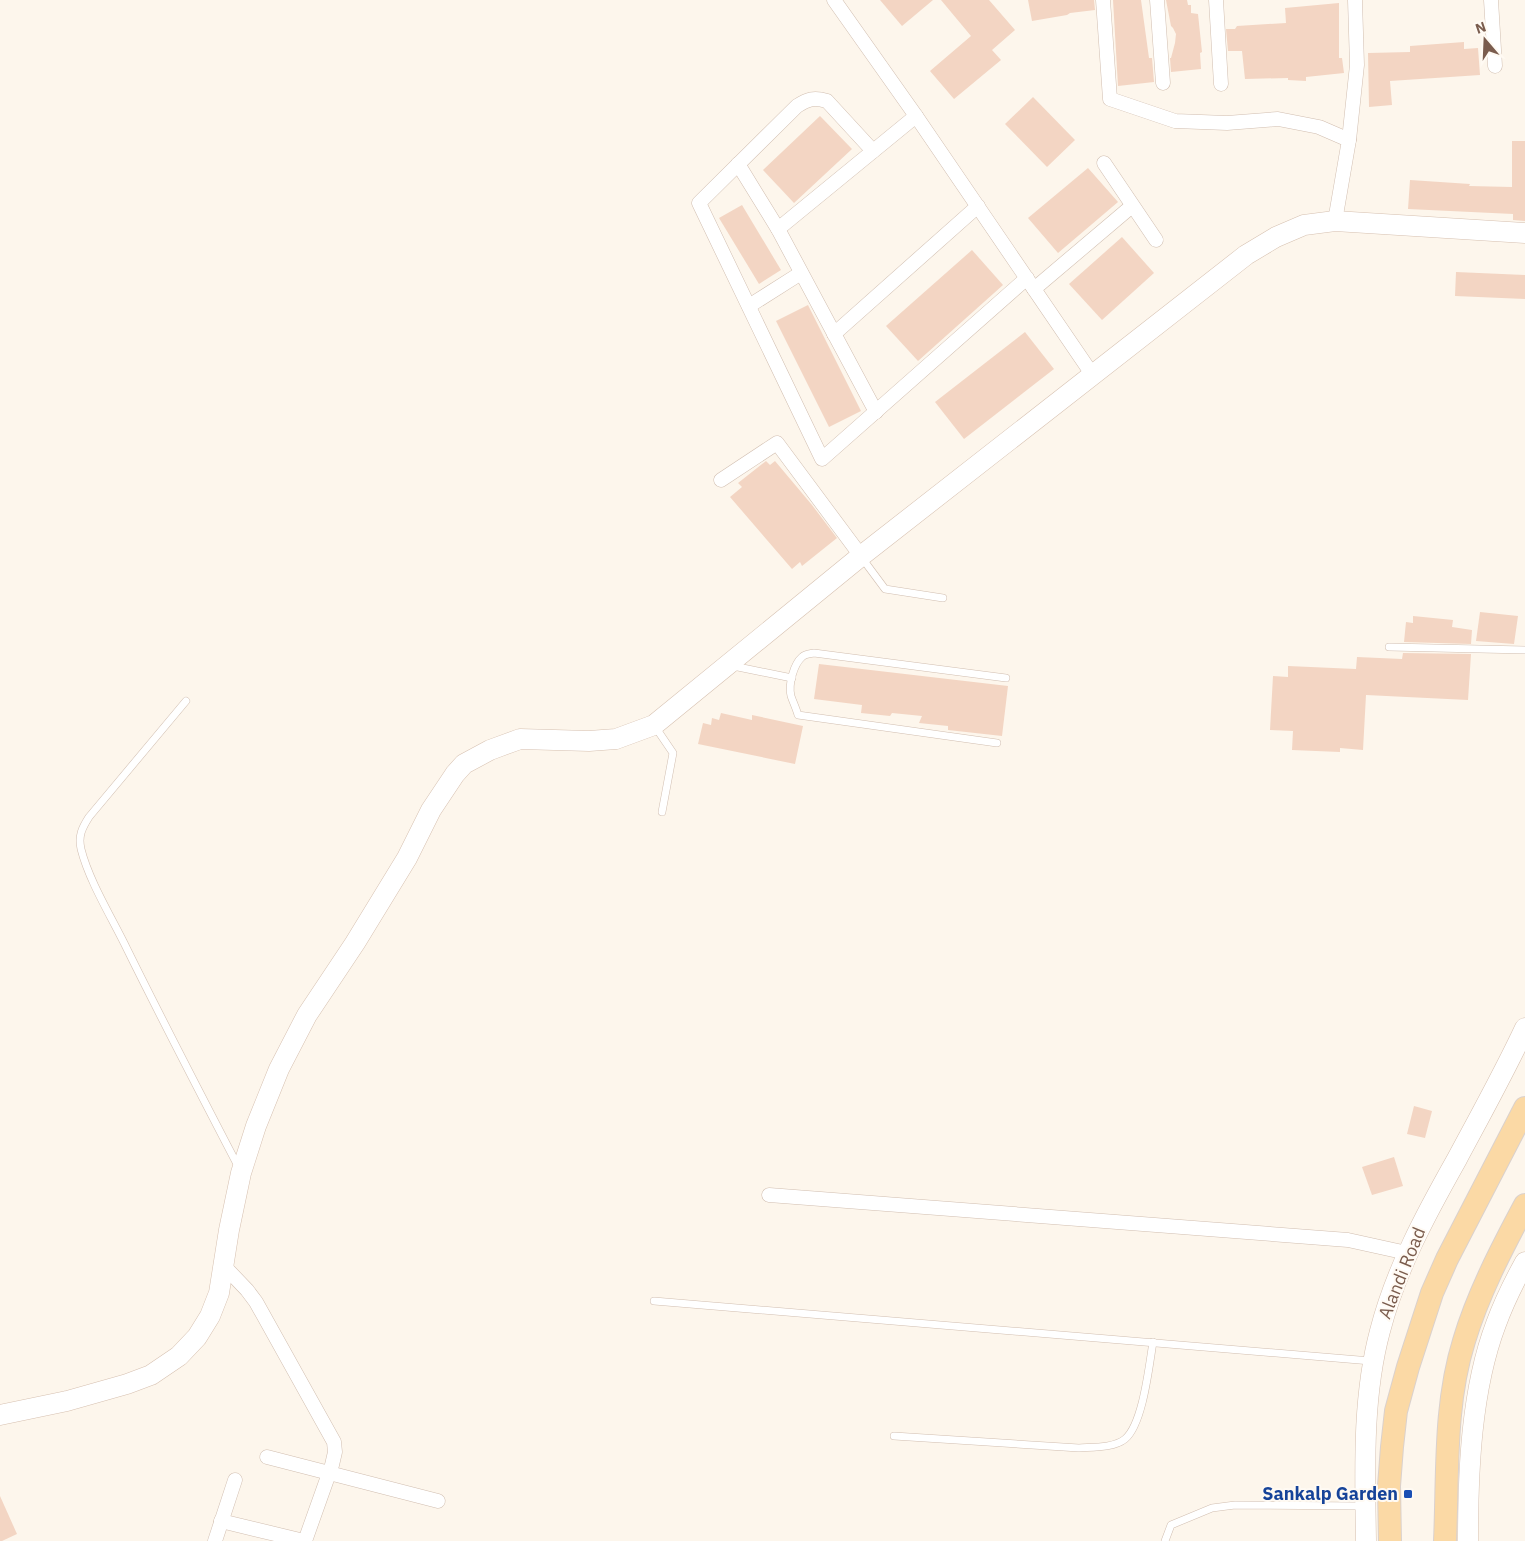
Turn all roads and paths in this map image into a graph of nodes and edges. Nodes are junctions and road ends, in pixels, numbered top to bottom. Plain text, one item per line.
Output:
1 (834, 0) edge
2 (1103, 0) edge
3 (1156, 0) edge
4 (1216, 0) edge
5 (1355, 0) edge
6 (1491, 0) edge
7 (1495, 66) dead end
8 (1162, 83) dead end
9 (1221, 84) dead end
10 (916, 116) junction
11 (1349, 140) junction
12 (873, 151) junction
13 (1104, 163) dead end
14 (738, 164) junction
15 (978, 206) junction
16 (1132, 206) junction
17 (1335, 221) junction
18 (778, 229) junction
19 (1525, 233) edge
20 (1156, 240) dead end
21 (801, 273) junction
22 (1030, 283) junction
23 (749, 306) junction
24 (834, 334) junction
25 (1092, 374) junction
26 (876, 412) junction
27 (721, 480) dead end
28 (861, 556) junction
29 (943, 598) dead end
30 (1389, 647) dead end
31 (1525, 650) edge
32 (726, 664) junction
33 (792, 678) junction
34 (1006, 678) dead end
35 (186, 701) dead end
36 (654, 725) junction
37 (997, 743) dead end
38 (662, 812) dead end
39 (1525, 1028) edge
40 (1525, 1108) edge
41 (241, 1173) junction
42 (770, 1195) dead end
43 (1525, 1205) edge
44 (1407, 1253) junction
45 (1525, 1262) edge
46 (224, 1266) junction
47 (654, 1301) dead end
48 (1153, 1342) junction
49 (1373, 1361) junction
50 (0, 1415) edge
51 (894, 1436) dead end
52 (267, 1457) dead end
53 (329, 1474) junction
54 (236, 1480) dead end
55 (438, 1501) dead end
56 (1365, 1506) junction
57 (222, 1521) junction
58 (215, 1541) edge
59 (304, 1541) edge
60 (1165, 1541) edge
61 (1366, 1541) edge
62 (1390, 1541) edge
63 (1445, 1541) edge
64 (1468, 1541) edge

1 - 10 street
2 - 11 street
3 - 8 street
4 - 9 street
5 - 11 street
6 - 7 street
10 - 12 street
10 - 15 street
11 - 17 street
12 - 14 street
12 - 18 street
13 - 16 street
14 - 18 street
14 - 23 street
15 - 22 street
15 - 24 street
16 - 20 street
16 - 22 street
17 - 19 street
17 - 25 street
18 - 21 street
21 - 23 street
21 - 24 street
22 - 25 street
22 - 26 street
23 - 26 street
24 - 26 street
25 - 28 street
27 - 28 street
28 - 29 lane
28 - 32 street
30 - 31 lane
32 - 33 lane
32 - 36 street
33 - 34 lane
33 - 37 lane
35 - 41 lane
36 - 38 lane
36 - 41 street
39 - 44 street, Alandi Road
40 - 62 main road
41 - 46 street
42 - 44 street
43 - 63 main road
44 - 49 street, Alandi Road
45 - 64 street
46 - 50 street
46 - 53 street
47 - 48 lane
48 - 49 lane
48 - 51 lane
49 - 56 street, Alandi Road
52 - 53 street
53 - 55 street
53 - 59 street
54 - 57 street
56 - 60 lane
56 - 61 street, Alandi Road
57 - 58 street
57 - 59 street

